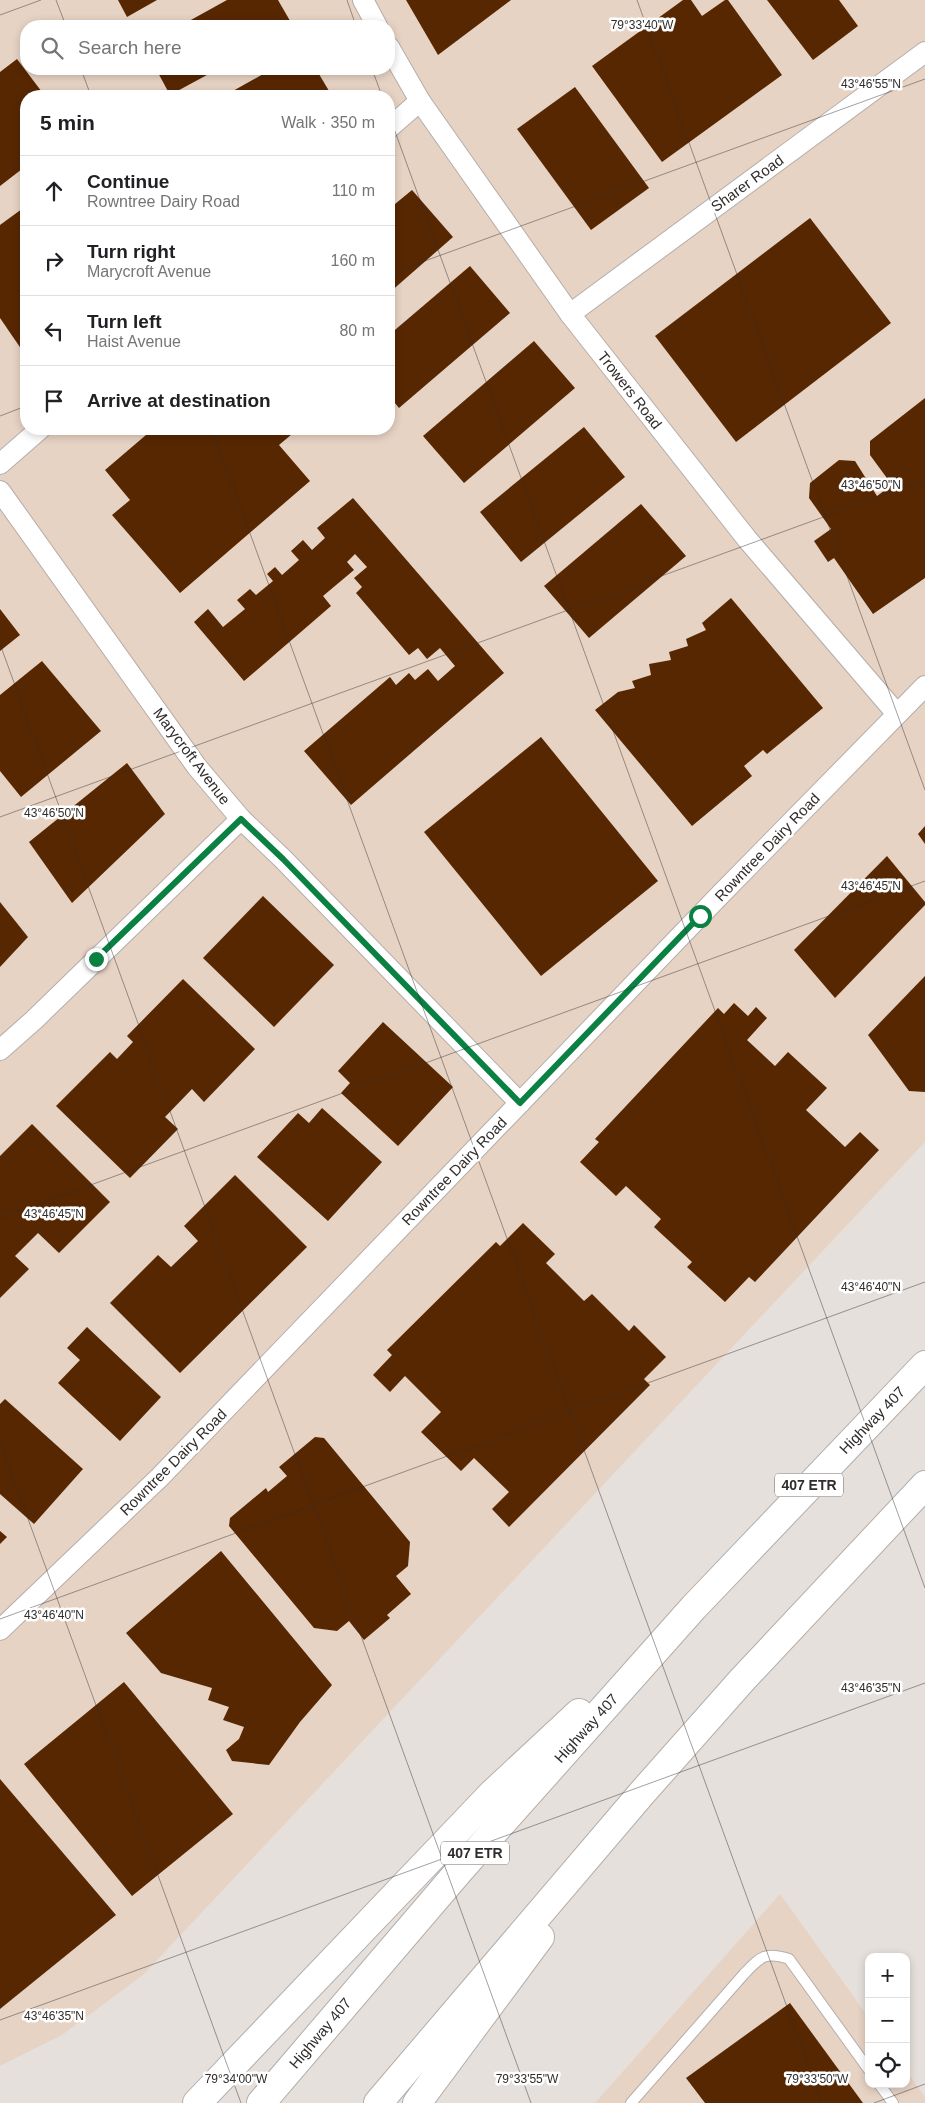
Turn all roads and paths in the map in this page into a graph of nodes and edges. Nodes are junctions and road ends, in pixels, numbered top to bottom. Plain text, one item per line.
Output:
1 (363, 0) edge
2 (374, 20) edge
3 (925, 52) edge
4 (395, 57) edge
5 (420, 101) junction
6 (395, 123) edge
7 (570, 314) junction
8 (33, 435) edge
9 (0, 464) edge
10 (0, 491) edge
11 (925, 686) edge
12 (898, 714) junction
13 (241, 819) junction
14 (0, 1050) edge
15 (520, 1103) junction
16 (925, 1365) edge
17 (925, 1486) edge
18 (694, 1606) junction
19 (0, 1630) edge
20 (642, 1793) junction
21 (865, 2064) edge
22 (882, 2088) edge
23 (197, 2103) edge
24 (261, 2103) edge
25 (378, 2103) edge
26 (417, 2103) edge
27 (631, 2103) edge
28 (893, 2103) edge

1 - 2 street
3 - 7 street, Sharer Road
4 - 5 street, Trowers Road
5 - 6 street
5 - 7 street, Trowers Road
7 - 12 street, Trowers Road
8 - 9 street
10 - 13 street, Marycroft Avenue
11 - 12 street, Rowntree Dairy Road
12 - 15 street, Rowntree Dairy Road
13 - 14 street
13 - 15 street, Marycroft Avenue
15 - 19 street, Rowntree Dairy Road
16 - 18 highway, Highway 407 / 407 ETR
17 - 20 highway
18 - 23 highway
18 - 24 highway, Highway 407 / 407 ETR
20 - 25 highway
20 - 26 highway
21 - 27 lane
22 - 28 lane

